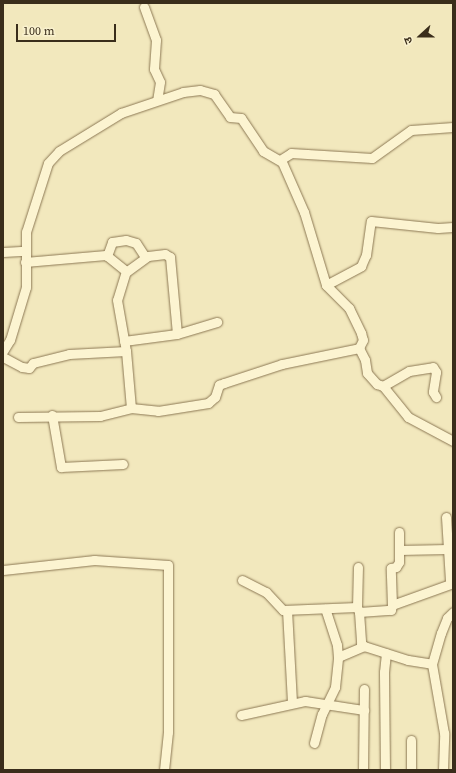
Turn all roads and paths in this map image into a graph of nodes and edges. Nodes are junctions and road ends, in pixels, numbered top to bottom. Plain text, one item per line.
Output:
1 (144, 7) dead end
2 (157, 100) junction
3 (453, 127) edge
4 (280, 160) junction
5 (453, 227) edge
6 (25, 251) junction
7 (3, 252) edge
8 (107, 256) junction
9 (145, 257) junction
10 (25, 262) junction
11 (126, 272) junction
12 (326, 285) junction
13 (217, 322) dead end
14 (177, 334) junction
15 (124, 341) junction
16 (359, 348) junction
17 (3, 351) edge
18 (126, 351) junction
19 (3, 357) edge
20 (383, 386) junction
21 (436, 398) dead end
22 (131, 408) junction
23 (52, 416) junction
24 (18, 417) dead end
25 (453, 441) edge
26 (123, 464) dead end
27 (446, 517) dead end
28 (399, 532) dead end
29 (448, 549) junction
30 (399, 550) junction
31 (358, 567) dead end
32 (3, 570) edge
33 (242, 580) dead end
34 (453, 583) edge
35 (392, 605) junction
36 (325, 609) junction
37 (358, 609) junction
38 (287, 610) junction
39 (453, 612) edge
40 (364, 646) junction
41 (386, 653) junction
42 (338, 657) junction
43 (432, 664) junction
44 (364, 689) dead end
45 (292, 703) junction
46 (327, 704) junction
47 (364, 710) junction
48 (241, 714) dead end
49 (411, 740) dead end
50 (314, 743) dead end
51 (164, 770) edge
52 (363, 770) edge
53 (386, 770) edge
54 (411, 770) edge
55 (444, 770) edge

1 - 2 street
2 - 4 street
2 - 6 street
3 - 4 street
4 - 12 street
5 - 12 street
6 - 7 street
6 - 10 street
8 - 9 street
8 - 10 street
8 - 11 street
9 - 11 street
9 - 14 street
10 - 17 street
11 - 15 street
12 - 16 street
13 - 14 street
14 - 15 street
15 - 18 street
16 - 20 street
16 - 22 street
18 - 19 street
18 - 22 street
20 - 21 street
20 - 25 street
22 - 23 street
23 - 24 street
23 - 26 street
27 - 29 street
28 - 30 street
29 - 30 street
29 - 34 street
30 - 35 street
31 - 37 street
32 - 51 street
33 - 38 street
34 - 35 street
35 - 37 street
36 - 37 street
36 - 38 street
36 - 42 street
37 - 40 street
38 - 45 street
39 - 43 street
40 - 41 street
40 - 42 street
41 - 43 street
41 - 53 street
42 - 46 street
43 - 55 street
44 - 47 street
45 - 46 street
45 - 48 street
46 - 47 street
46 - 50 street
47 - 52 street
49 - 54 street

